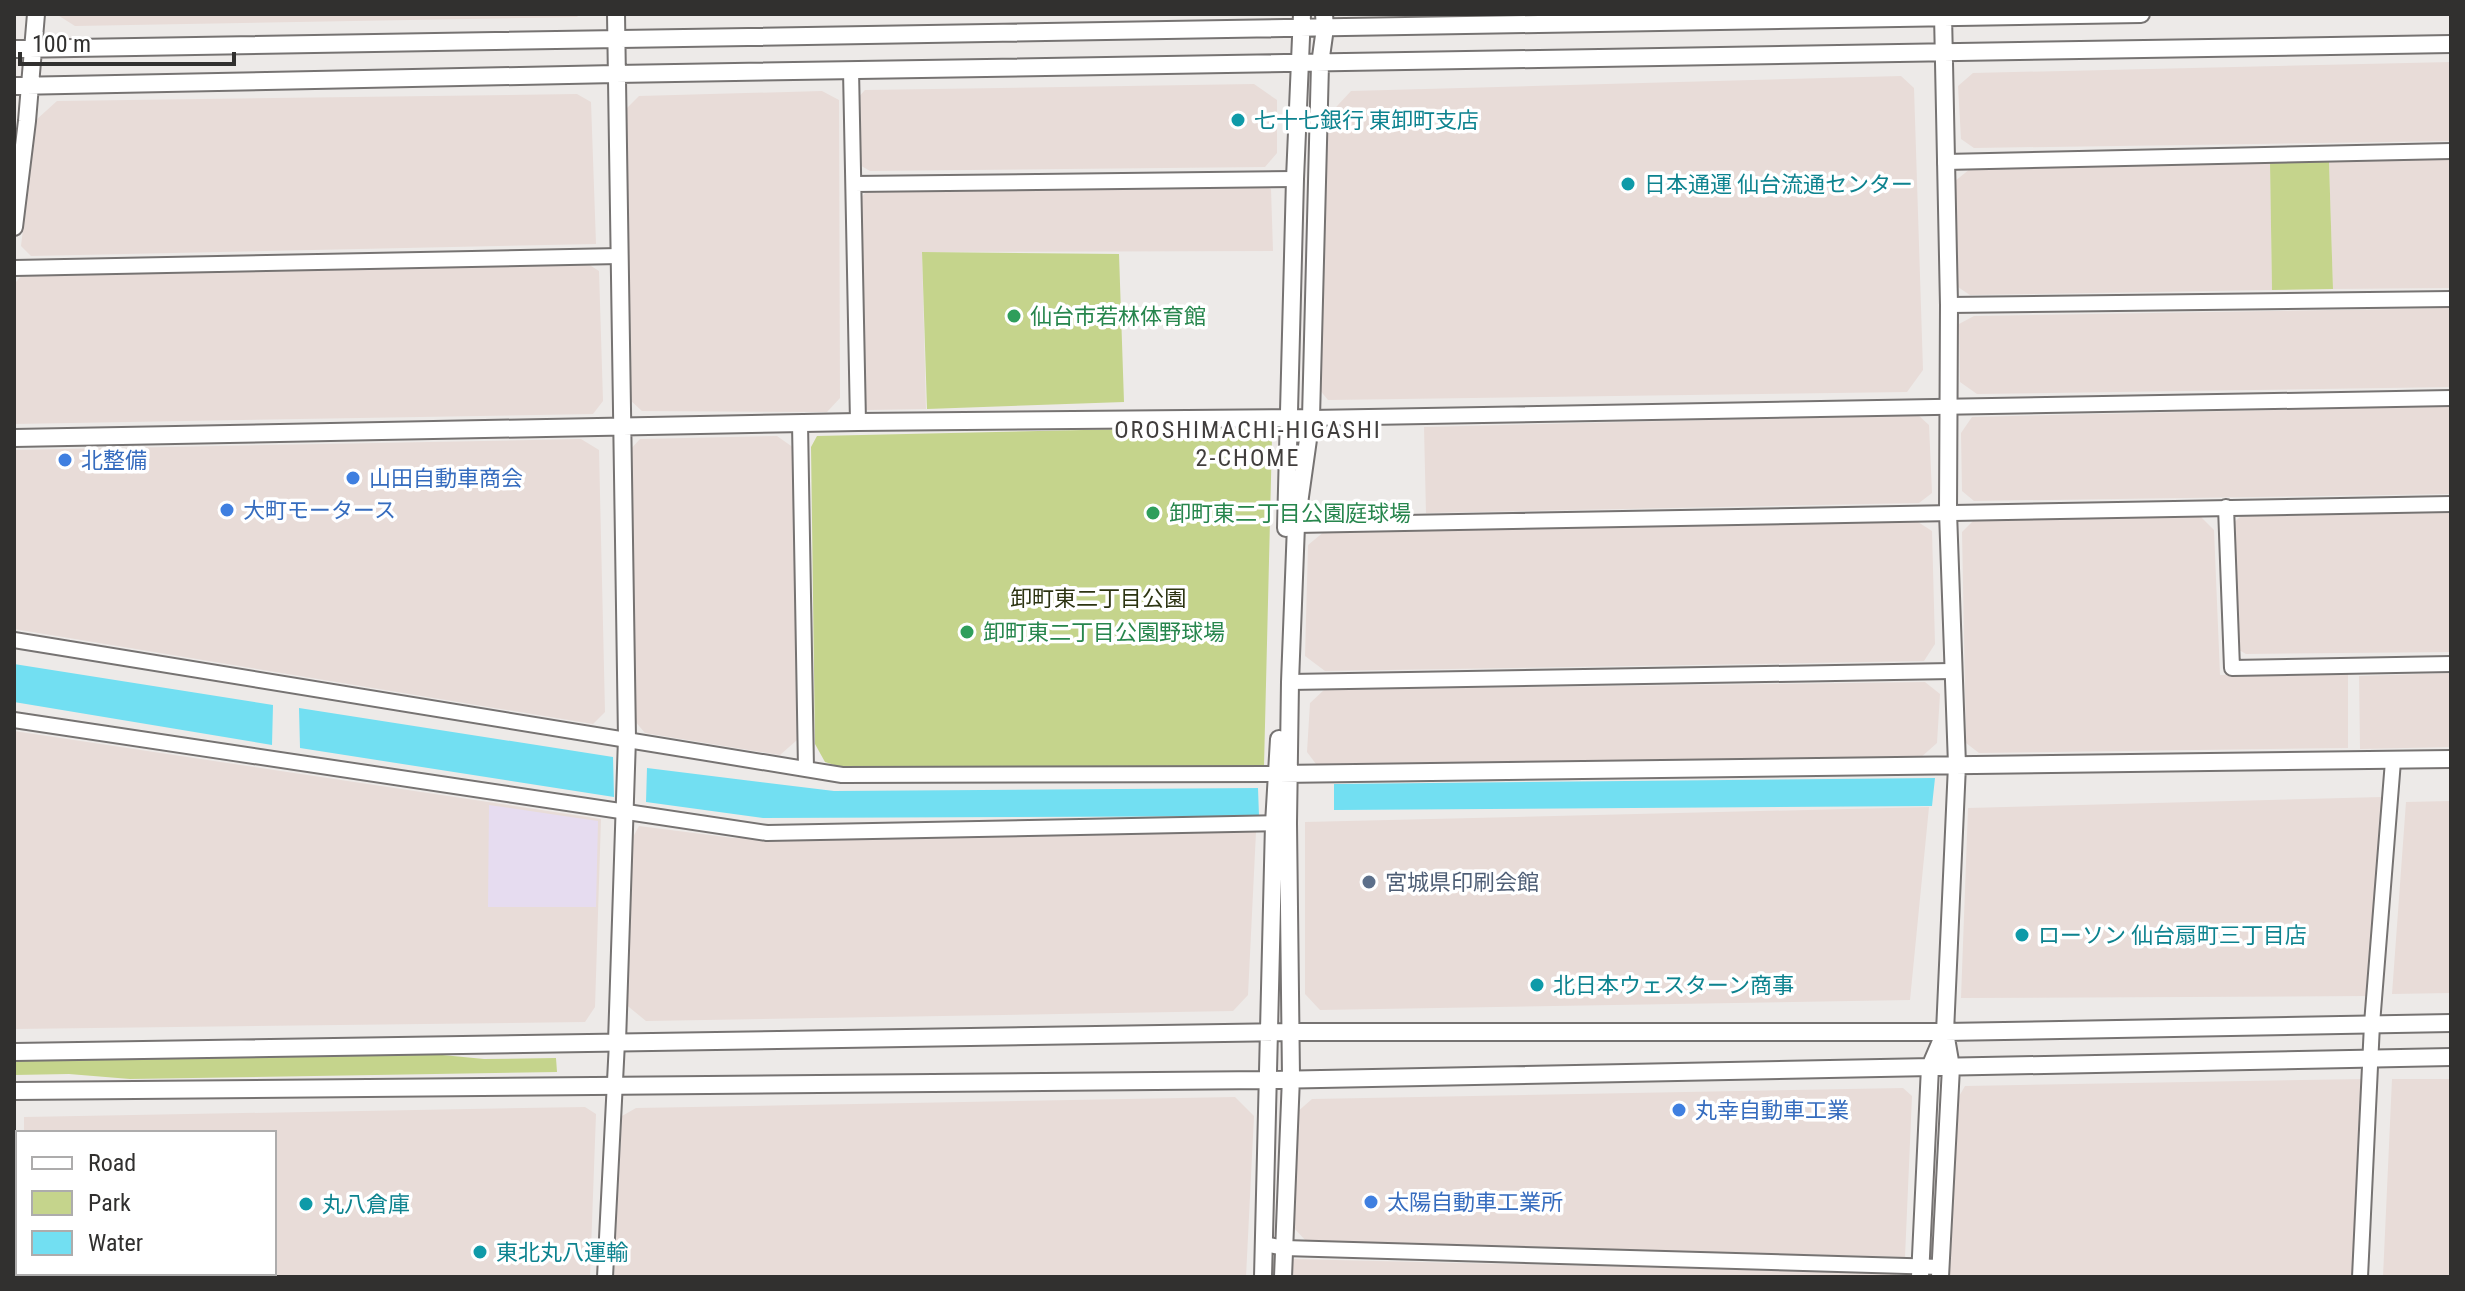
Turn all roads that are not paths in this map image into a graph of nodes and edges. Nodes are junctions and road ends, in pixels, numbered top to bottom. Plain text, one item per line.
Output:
1 (36, 14) edge
2 (616, 14) edge
3 (2141, 14) edge
4 (1943, 16) edge
5 (1302, 21) edge
6 (1325, 21) edge
7 (616, 39) junction
8 (2451, 44) edge
9 (32, 48) junction
10 (14, 49) edge
11 (1943, 52) junction
12 (1300, 64) junction
13 (1320, 64) junction
14 (851, 70) junction
15 (616, 74) junction
16 (22, 86) edge
17 (2451, 151) edge
18 (1945, 162) junction
19 (1295, 179) junction
20 (854, 184) junction
21 (14, 227) edge
22 (619, 256) junction
23 (14, 268) edge
24 (2451, 299) edge
25 (1949, 305) junction
26 (2451, 398) edge
27 (1949, 405) junction
28 (1290, 417) junction
29 (1311, 418) junction
30 (858, 422) junction
31 (800, 423) junction
32 (622, 427) junction
33 (14, 438) edge
34 (2451, 504) edge
35 (2226, 507) junction
36 (1948, 512) junction
37 (1296, 525) junction
38 (14, 640) edge
39 (2451, 664) edge
40 (1952, 671) junction
41 (1290, 682) junction
42 (14, 720) edge
43 (627, 738) junction
44 (2451, 759) edge
45 (2393, 761) junction
46 (1957, 765) junction
47 (806, 769) junction
48 (1283, 773) junction
49 (625, 813) junction
50 (1281, 824) junction
51 (2451, 1023) edge
52 (2372, 1024) junction
53 (1269, 1032) junction
54 (1290, 1032) junction
55 (1945, 1032) junction
56 (617, 1042) junction
57 (14, 1052) edge
58 (2451, 1057) edge
59 (2370, 1059) junction
60 (1930, 1067) junction
61 (1951, 1067) junction
62 (1291, 1077) junction
63 (1267, 1080) junction
64 (616, 1085) junction
65 (14, 1091) edge
66 (1264, 1244) junction
67 (1284, 1248) junction
68 (1920, 1272) edge
69 (1940, 1272) edge
70 (605, 1277) edge
71 (1263, 1277) edge
72 (1283, 1277) edge
73 (2360, 1277) edge

1 - 9 street
2 - 7 street
3 - 4 street
4 - 6 street
4 - 11 street
5 - 6 street
5 - 7 street
5 - 12 street
6 - 13 street
7 - 9 street
7 - 15 street
8 - 11 street
9 - 10 street
9 - 16 street
11 - 13 street
11 - 18 street
12 - 13 street
12 - 14 street
12 - 19 street
13 - 29 street
14 - 15 street
14 - 20 street
15 - 16 street
15 - 22 street
16 - 21 street
17 - 18 street
18 - 25 street
19 - 20 street
19 - 28 street
20 - 30 street
22 - 23 street
22 - 32 street
24 - 25 street
25 - 27 street
26 - 27 street
27 - 29 street
27 - 36 street
28 - 29 street
28 - 30 street
28 - 48 street
29 - 37 street
30 - 31 street
31 - 32 street
31 - 47 street
32 - 33 street
32 - 43 street
34 - 35 street
35 - 36 street
35 - 39 street
36 - 37 street
36 - 40 street
37 - 41 street
38 - 43 street
40 - 41 street
40 - 46 street
41 - 48 street
42 - 49 street
43 - 47 street
43 - 49 street
44 - 45 street
45 - 46 street
45 - 52 street
46 - 48 street
46 - 55 street
47 - 48 street
48 - 50 street
49 - 50 street
49 - 56 street
50 - 53 street
50 - 54 street
51 - 52 street
52 - 55 street
52 - 59 street
53 - 54 street
53 - 56 street
53 - 63 street
54 - 55 street
54 - 62 street
55 - 60 street
55 - 61 street
56 - 57 street
56 - 64 street
58 - 59 street
59 - 61 street
59 - 73 street
60 - 61 street
60 - 62 street
60 - 68 street
61 - 69 street
62 - 63 street
62 - 67 street
63 - 64 street
63 - 66 street
64 - 65 street
64 - 70 street
66 - 67 street
66 - 71 street
67 - 68 street
67 - 72 street
68 - 69 street

